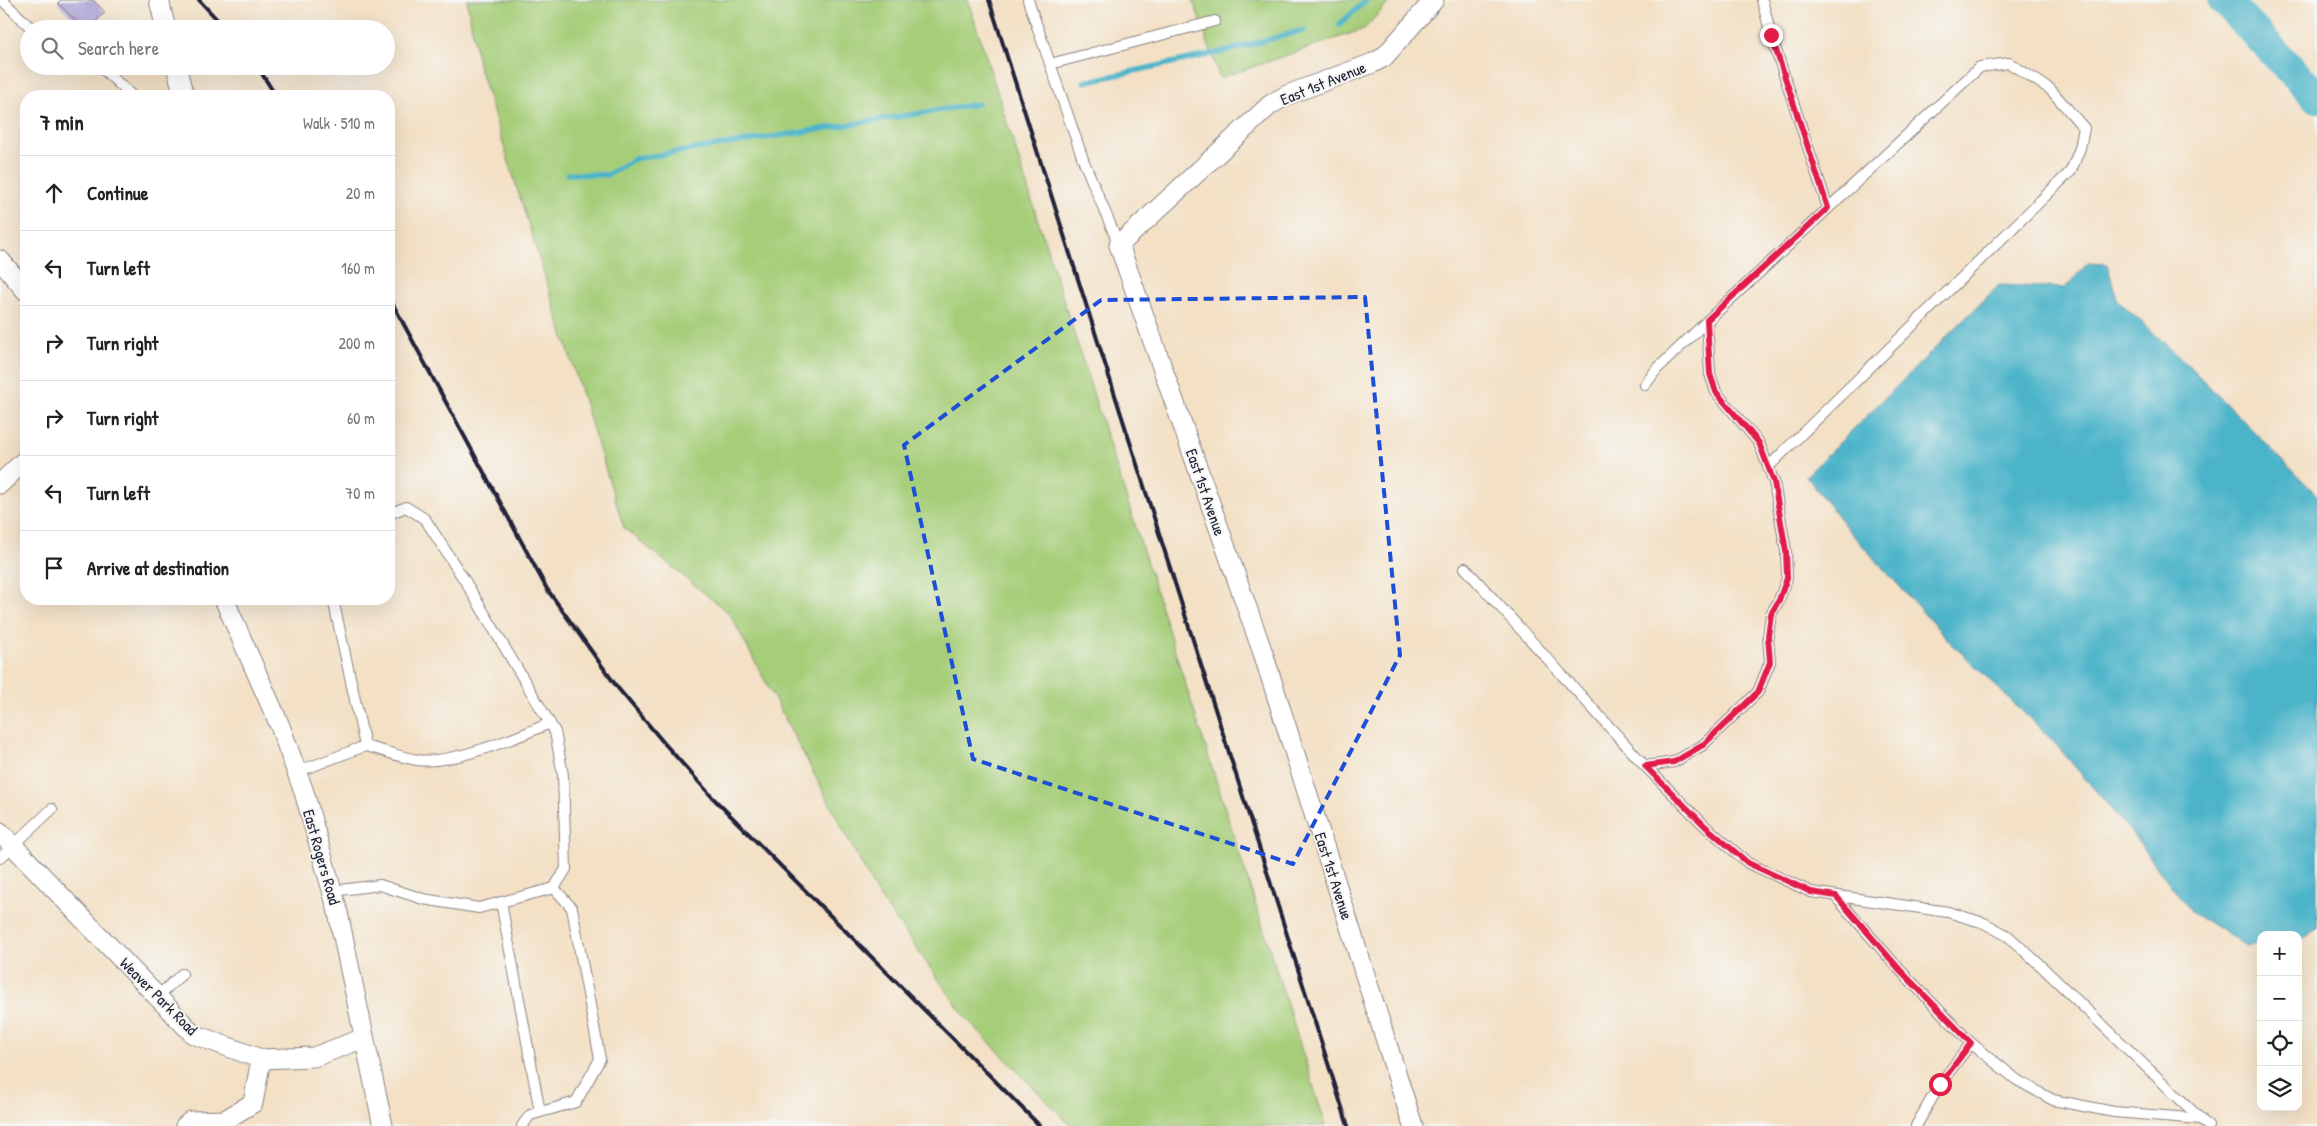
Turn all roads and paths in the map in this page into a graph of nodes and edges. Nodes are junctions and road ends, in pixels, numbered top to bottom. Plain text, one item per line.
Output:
1 (2, 0) edge
2 (159, 0) edge
3 (1028, 0) edge
4 (1434, 0) edge
5 (1762, 0) edge
6 (23, 20) edge
7 (164, 20) edge
8 (1215, 21) dead end
9 (1050, 64) junction
10 (110, 75) edge
11 (178, 75) edge
12 (126, 90) edge
13 (182, 90) edge
14 (1828, 208) junction
15 (1119, 245) junction
16 (0, 260) edge
17 (20, 284) edge
18 (1707, 320) junction
19 (1645, 385) dead end
20 (20, 465) edge
21 (1768, 466) junction
22 (0, 484) edge
23 (395, 512) edge
24 (1465, 568) dead end
25 (227, 605) edge
26 (334, 605) edge
27 (550, 723) junction
28 (365, 746) junction
29 (1645, 766) junction
30 (296, 772) junction
31 (52, 809) dead end
32 (4, 845) edge
33 (554, 888) junction
34 (332, 891) junction
35 (1836, 896) junction
36 (501, 902) junction
37 (182, 974) dead end
38 (158, 996) junction
39 (364, 1038) junction
40 (1971, 1043) junction
41 (261, 1059) junction
42 (540, 1112) junction
43 (2204, 1123) edge
44 (186, 1126) edge
45 (383, 1126) edge
46 (522, 1126) edge
47 (1413, 1126) edge
48 (1916, 1126) edge

1 - 6 lane
2 - 7 street
3 - 9 lane
4 - 15 street, East 1st Avenue
5 - 14 lane
8 - 9 lane
9 - 15 lane
10 - 12 lane
11 - 13 street
14 - 18 lane
14 - 21 lane
15 - 47 street, East 1st Avenue
16 - 17 street
18 - 19 lane
18 - 21 lane
20 - 22 street
21 - 29 lane
23 - 27 lane
24 - 29 lane
25 - 30 street, East Rogers Road
26 - 28 lane
27 - 28 lane
27 - 33 lane
28 - 30 lane
29 - 35 lane
30 - 34 street, East Rogers Road
31 - 32 lane
32 - 38 street, Weaver Park Road
33 - 36 lane
33 - 42 lane
34 - 36 lane
34 - 39 street, East Rogers Road
35 - 40 lane
35 - 43 lane
36 - 42 lane
37 - 38 lane
38 - 41 street, Weaver Park Road
39 - 41 street, Weaver Park Road
39 - 45 street, East Rogers Road
40 - 43 lane
40 - 48 lane
41 - 44 street
42 - 46 lane

